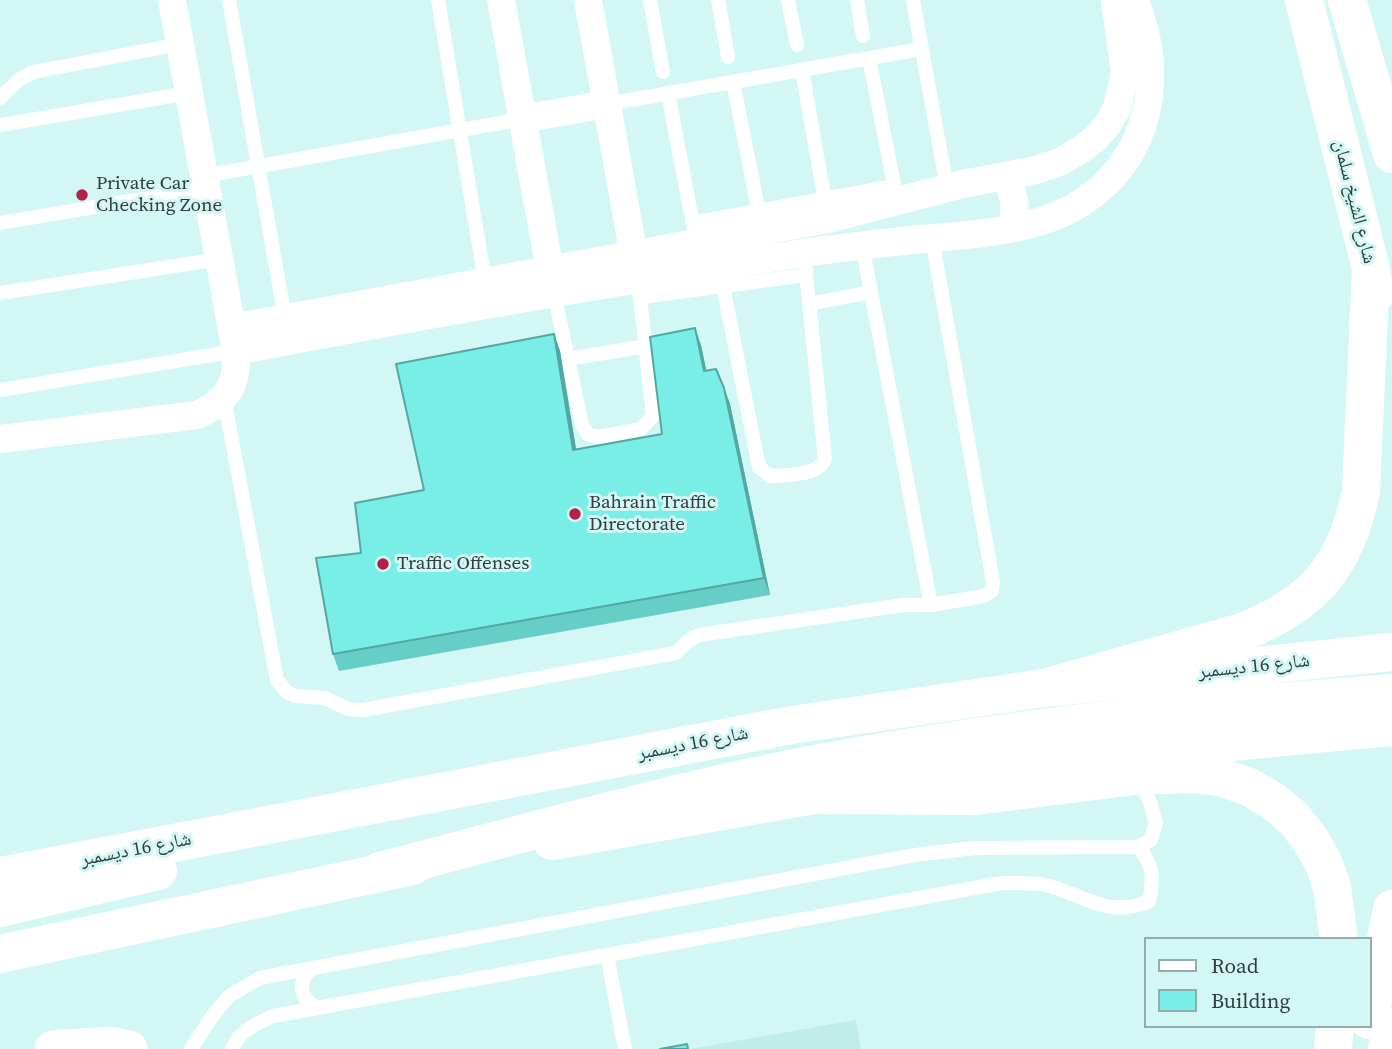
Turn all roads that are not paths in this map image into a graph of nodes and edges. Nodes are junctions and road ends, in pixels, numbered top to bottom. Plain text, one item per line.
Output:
1 (172, 0) edge
2 (229, 0) edge
3 (438, 0) edge
4 (501, 0) edge
5 (589, 0) edge
6 (650, 0) edge
7 (718, 0) edge
8 (788, 0) edge
9 (857, 0) edge
10 (913, 0) edge
11 (1115, 0) edge
12 (1134, 0) edge
13 (1304, 0) edge
14 (1347, 0) edge
15 (863, 36) dead end
16 (180, 44) junction
17 (797, 45) dead end
18 (921, 49) junction
19 (728, 57) dead end
20 (869, 58) junction
21 (802, 70) junction
22 (663, 72) dead end
23 (733, 82) junction
24 (189, 93) junction
25 (668, 93) junction
26 (0, 98) edge
27 (607, 104) junction
28 (522, 119) junction
29 (0, 125) edge
30 (459, 130) junction
31 (1392, 155) edge
32 (258, 166) junction
33 (1004, 176) junction
34 (205, 182) junction
35 (947, 188) junction
36 (896, 194) junction
37 (826, 209) junction
38 (760, 221) junction
39 (0, 223) edge
40 (800, 223) junction
41 (1012, 228) junction
42 (694, 233) junction
43 (932, 238) junction
44 (862, 245) junction
45 (219, 259) junction
46 (805, 264) junction
47 (1371, 269) junction
48 (638, 276) junction
49 (720, 277) junction
50 (485, 281) junction
51 (552, 281) junction
52 (871, 292) junction
53 (0, 293) edge
54 (809, 304) junction
55 (387, 311) junction
56 (285, 318) junction
57 (234, 339) junction
58 (647, 346) junction
59 (568, 359) junction
60 (0, 390) edge
61 (224, 398) junction
62 (1392, 407) edge
63 (0, 439) edge
64 (931, 605) junction
65 (1392, 652) edge
66 (1044, 688) junction
67 (1392, 693) edge
68 (1392, 727) edge
69 (1135, 776) junction
70 (814, 795) junction
71 (310, 817) junction
72 (1138, 847) junction
73 (380, 872) junction
74 (0, 876) edge
75 (0, 908) edge
76 (1392, 909) edge
77 (1339, 937) edge
78 (0, 954) edge
79 (607, 955) junction
80 (313, 968) junction
81 (319, 1008) junction
82 (1371, 1010) edge
83 (1392, 1027) edge
84 (1335, 1028) edge
85 (1368, 1028) edge
86 (54, 1049) edge
87 (129, 1049) edge
88 (191, 1049) edge
89 (232, 1049) edge
90 (625, 1049) edge
91 (1332, 1049) edge
92 (1363, 1049) edge
93 (1387, 1049) edge

1 - 16 street
2 - 32 lane
3 - 30 lane
4 - 28 street
5 - 27 street
6 - 22 lane
7 - 19 lane
8 - 17 lane
9 - 15 lane
10 - 18 lane
11 - 33 street
12 - 41 street
13 - 47 main road, شارع الشيخ سلمان
14 - 31 main road
16 - 24 street
16 - 26 lane
18 - 20 lane
18 - 35 lane
20 - 21 lane
20 - 36 lane
21 - 23 lane
21 - 37 lane
23 - 25 lane
23 - 38 lane
24 - 29 lane
24 - 34 street
25 - 27 lane
25 - 42 lane
27 - 28 street
27 - 48 street
28 - 30 lane
28 - 51 street
30 - 32 lane
30 - 50 lane
32 - 34 lane
32 - 56 lane
33 - 35 street
33 - 41 street
34 - 39 lane
34 - 45 street
35 - 36 street
36 - 37 street
37 - 38 lane
37 - 40 street
38 - 40 street
38 - 42 street
40 - 46 street
41 - 43 street
42 - 48 street
43 - 44 street
43 - 64 lane
44 - 46 street
44 - 52 lane
45 - 53 lane
45 - 57 street
46 - 49 street
46 - 54 lane
47 - 62 main road, شارع الشيخ سلمان
47 - 66 main road
48 - 49 street
48 - 51 street
48 - 58 lane
49 - 54 lane
50 - 51 street
50 - 55 street
51 - 55 street
51 - 59 lane
52 - 54 lane
52 - 64 lane
55 - 56 street
55 - 57 street
56 - 57 street
57 - 60 lane
57 - 61 street
58 - 59 lane
58 - 59 lane
61 - 63 street
61 - 64 lane
65 - 66 main road, شارع 16 ديسمبر
66 - 71 main road, شارع 16 ديسمبر
67 - 73 main road
68 - 70 main road
69 - 70 main road
69 - 72 lane
69 - 77 main road
70 - 73 main road
71 - 74 main road, شارع 16 ديسمبر
71 - 75 main road
72 - 79 lane
72 - 80 lane
73 - 78 main road
76 - 82 main road
79 - 81 lane
79 - 90 lane
80 - 81 lane
80 - 88 lane
81 - 89 lane
83 - 93 main road
84 - 91 main road
85 - 92 main road
86 - 87 street

